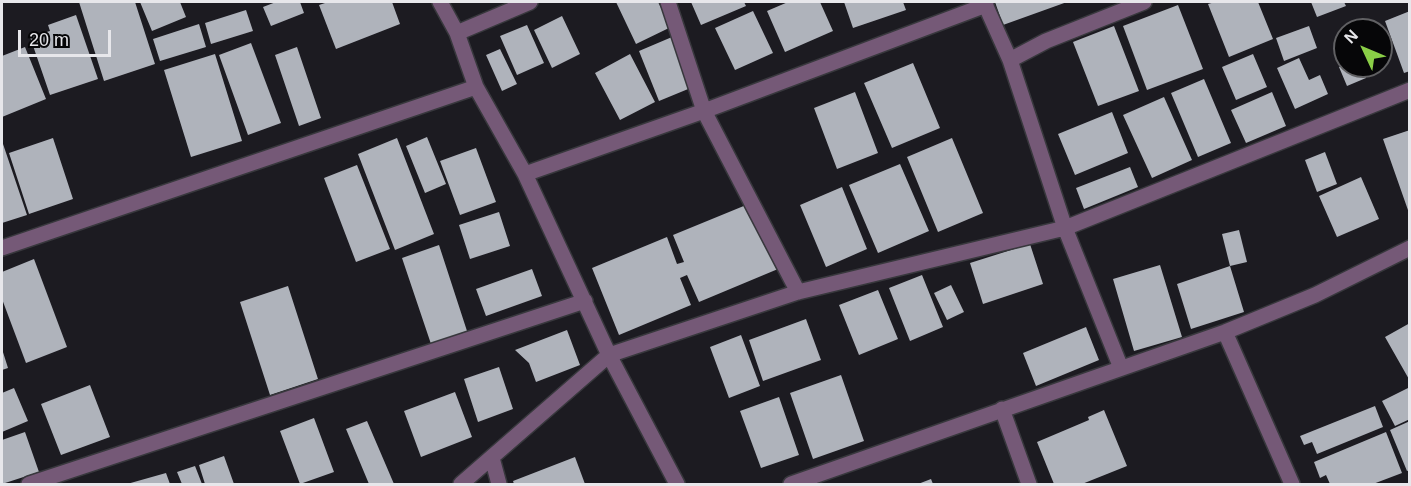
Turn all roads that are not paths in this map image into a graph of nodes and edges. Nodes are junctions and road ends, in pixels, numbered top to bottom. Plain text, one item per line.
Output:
1 (440, 2) edge
2 (530, 2) edge
3 (668, 2) edge
4 (1144, 2) edge
5 (985, 3) edge
6 (457, 33) junction
7 (1010, 60) junction
8 (476, 87) junction
9 (1410, 90) edge
10 (704, 111) junction
11 (525, 174) junction
12 (1065, 228) junction
13 (2, 248) edge
14 (1410, 248) edge
15 (798, 292) junction
16 (585, 301) junction
17 (1225, 332) junction
18 (609, 355) junction
19 (1121, 368) junction
20 (1002, 409) junction
21 (492, 458) junction
22 (29, 484) edge
23 (462, 484) edge
24 (500, 484) edge
25 (677, 484) edge
26 (791, 484) edge
27 (1029, 484) edge
28 (1292, 484) edge

1 - 6 street
2 - 6 street
3 - 10 street
4 - 7 street
5 - 7 street
5 - 10 street
6 - 8 street
7 - 12 street
8 - 11 street
8 - 13 street
9 - 12 street
10 - 11 street
10 - 15 street
11 - 16 street
12 - 15 street
12 - 19 street
14 - 17 street
15 - 18 street
16 - 18 street
16 - 22 street
17 - 19 street
17 - 28 street
18 - 21 street
18 - 25 street
19 - 20 street
20 - 26 street
20 - 27 street
21 - 23 street
21 - 24 street

